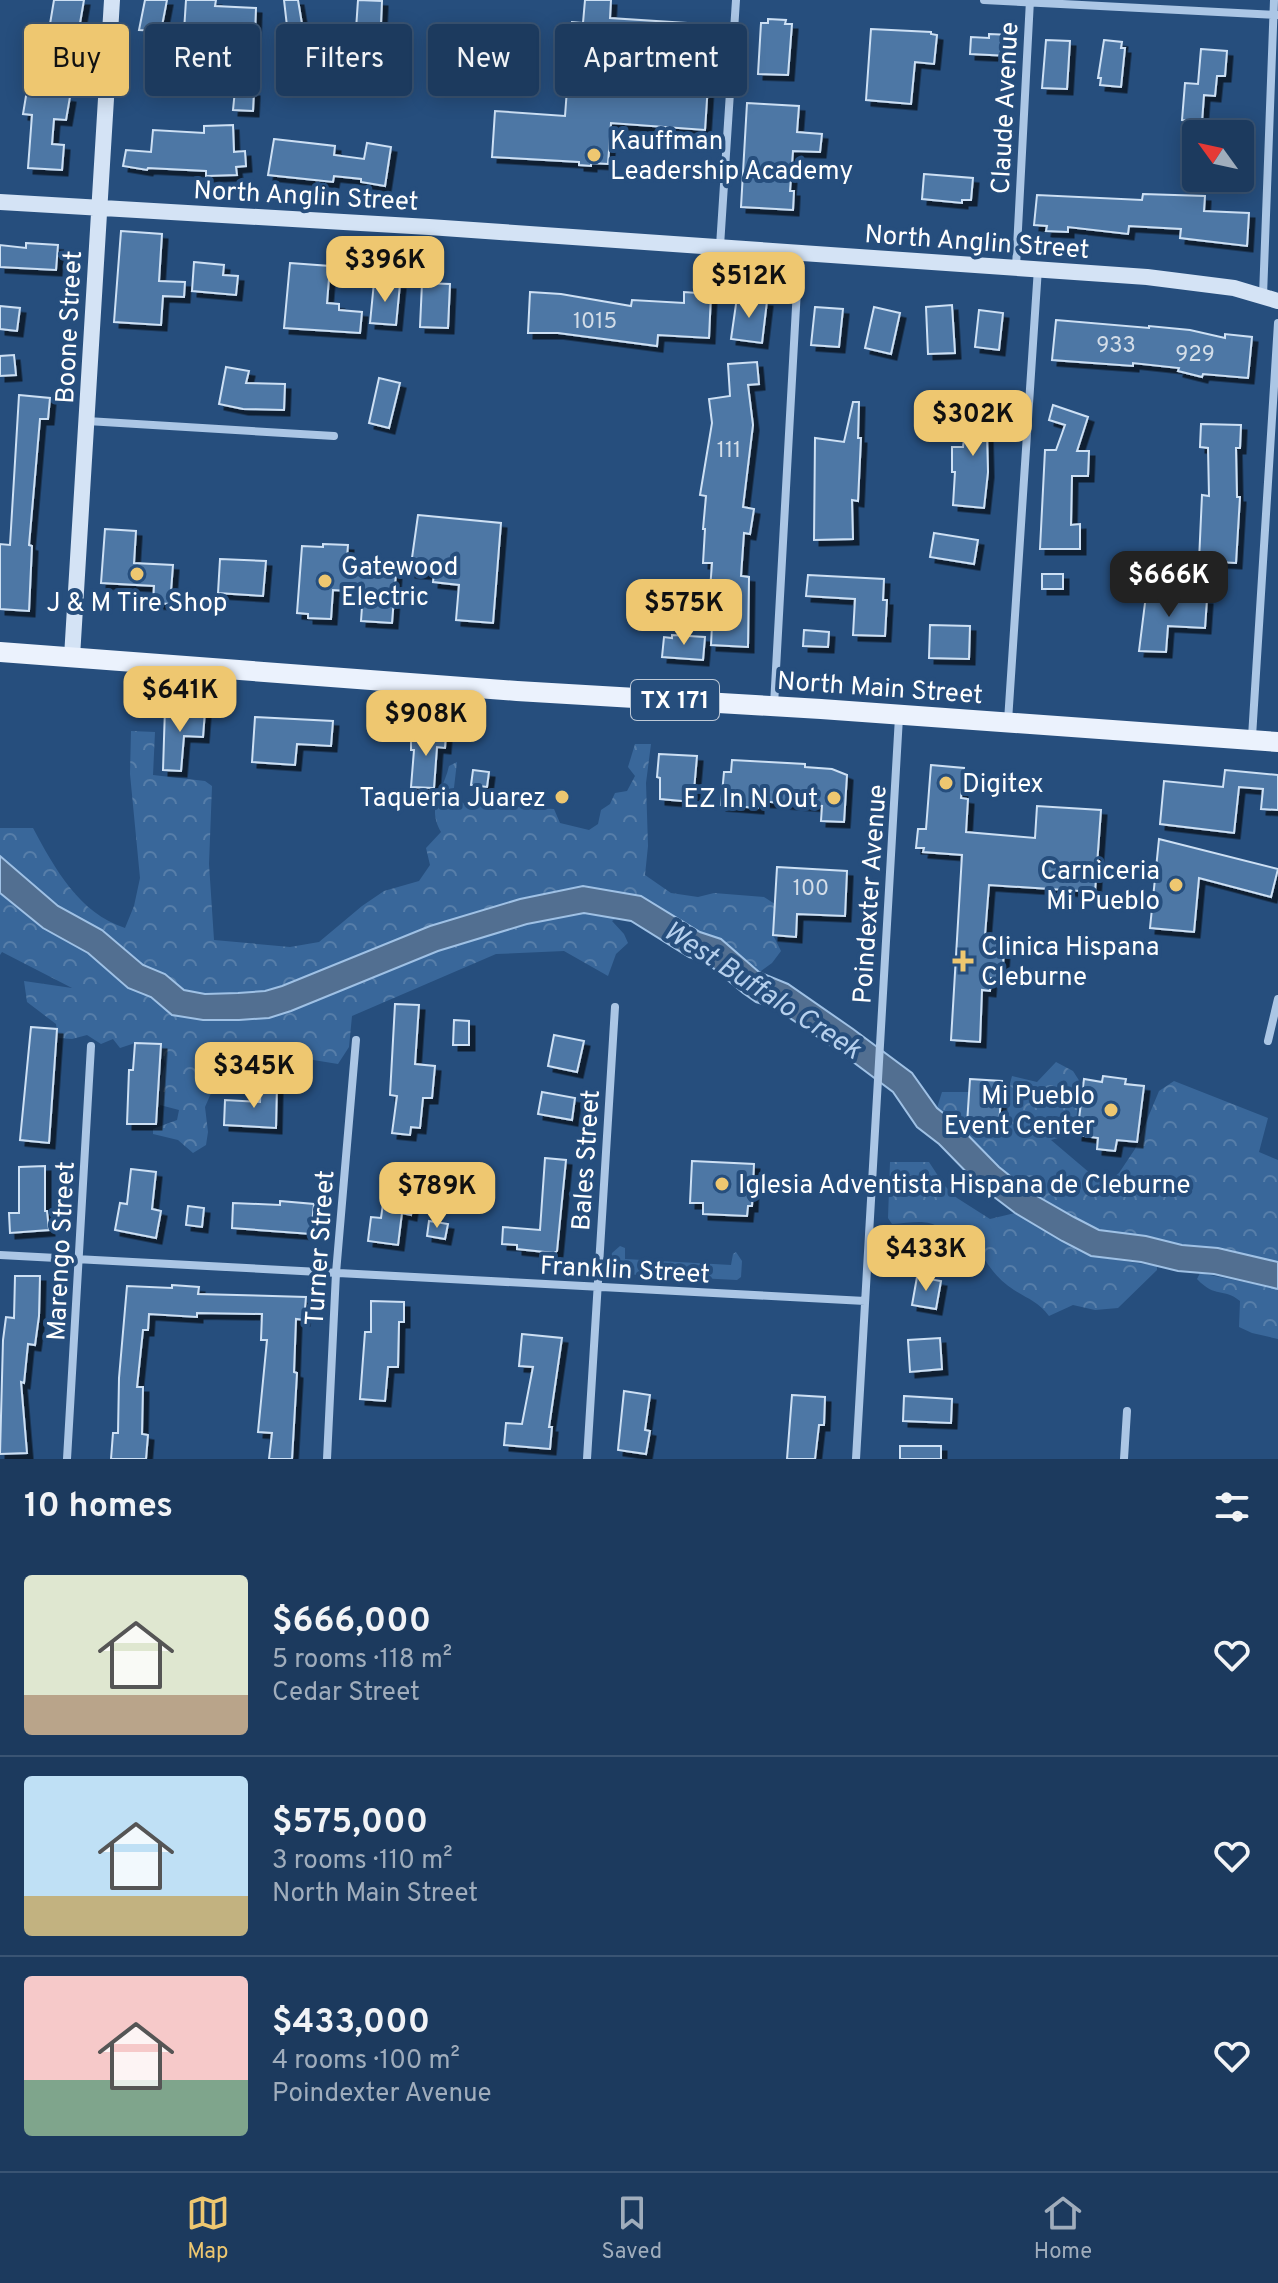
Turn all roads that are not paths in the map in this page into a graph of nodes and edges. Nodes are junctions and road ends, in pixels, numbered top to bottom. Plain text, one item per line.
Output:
1 (112, 0) edge
2 (736, 0) edge
3 (984, 0) edge
4 (1274, 0) edge
5 (1030, 1) edge
6 (1276, 15) edge
7 (0, 202) edge
8 (99, 207) junction
9 (720, 246) junction
10 (799, 253) junction
11 (1016, 267) junction
12 (1038, 268) junction
13 (1270, 298) edge
14 (1278, 323) edge
15 (87, 421) junction
16 (334, 436) dead end
17 (0, 652) edge
18 (72, 657) junction
19 (774, 706) junction
20 (900, 714) junction
21 (1008, 721) junction
22 (1252, 739) junction
23 (1278, 742) edge
24 (1278, 999) edge
25 (615, 1007) dead end
26 (356, 1040) dead end
27 (1268, 1041) dead end
28 (91, 1046) dead end
29 (0, 1255) edge
30 (80, 1259) junction
31 (336, 1273) junction
32 (598, 1287) junction
33 (865, 1301) junction
34 (1127, 1411) dead end
35 (67, 1459) edge
36 (327, 1459) edge
37 (587, 1459) edge
38 (856, 1459) edge
39 (1124, 1459) edge

1 - 8 street, Boone Street
2 - 9 street
3 - 5 street
4 - 6 street
5 - 6 street
5 - 11 street, Claude Avenue
6 - 13 street
7 - 8 street, North Anglin Street
8 - 9 street, North Anglin Street
8 - 15 street, Boone Street
9 - 10 street, North Anglin Street
10 - 11 street, North Anglin Street
10 - 19 street
11 - 12 street, North Anglin Street
12 - 13 street, North Anglin Street
12 - 21 street
14 - 22 street
15 - 16 street
15 - 18 street, Boone Street
17 - 18 main road, North Main Street / TX 171
18 - 19 main road, North Main Street / TX 171
19 - 20 main road, North Main Street / TX 171
20 - 21 main road, North Main Street / TX 171
20 - 33 street, Poindexter Avenue
21 - 22 main road, North Main Street / TX 171
22 - 23 main road, North Main Street / TX 171
24 - 27 street
25 - 32 street, Bales Street
26 - 31 street, Turner Street
28 - 30 street, Marengo Street
29 - 30 street, Franklin Street
30 - 31 street, Franklin Street
30 - 35 street, Marengo Street
31 - 32 street, Franklin Street
31 - 36 street, Turner Street
32 - 33 street, Franklin Street
32 - 37 street, Bales Street
33 - 38 street, Poindexter Avenue
34 - 39 street

